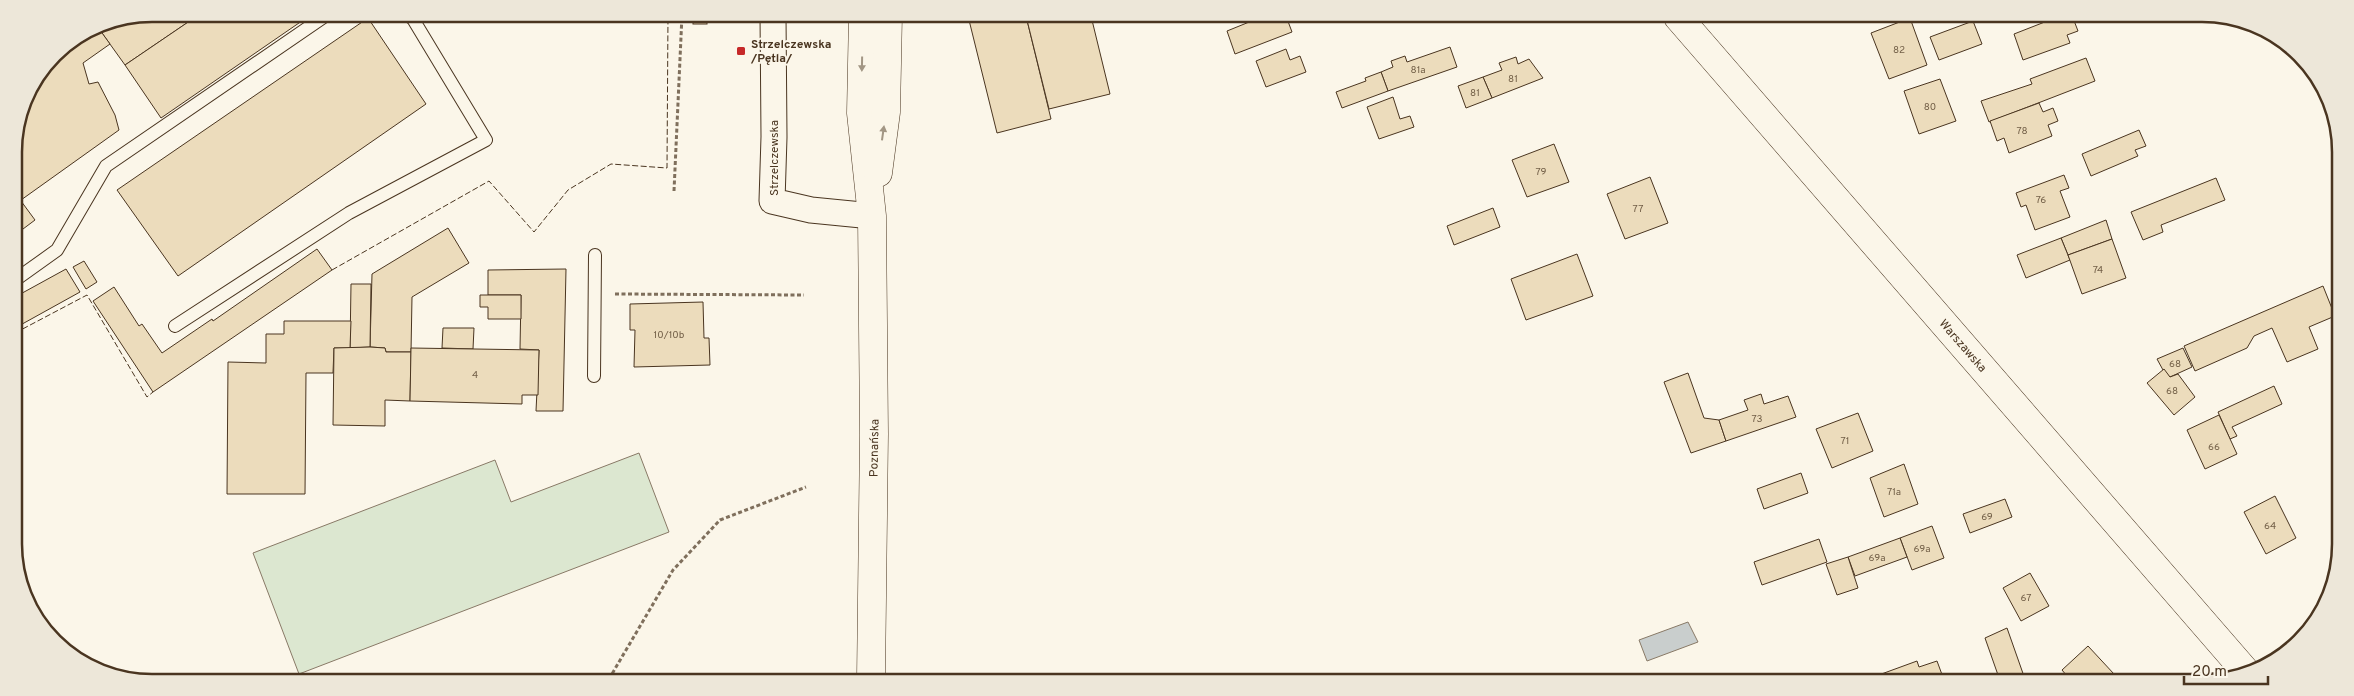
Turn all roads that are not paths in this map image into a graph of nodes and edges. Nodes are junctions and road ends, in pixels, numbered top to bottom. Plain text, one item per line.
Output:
1 (1683, 22) edge
2 (315, 23) edge
3 (414, 23) edge
4 (773, 23) edge
5 (863, 23) edge
6 (888, 23) edge
7 (872, 216) junction
8 (595, 256) dead end
9 (23, 275) edge
10 (175, 326) dead end
11 (594, 376) dead end
12 (2242, 667) edge
13 (871, 674) edge

1 - 12 main road, Warszawska
2 - 9 lane
3 - 10 lane
4 - 7 street, Strzelczewska
5 -> 7 main road, Poznańska
7 -> 6 main road, Poznańska
7 - 13 main road, Poznańska
8 - 11 lane

